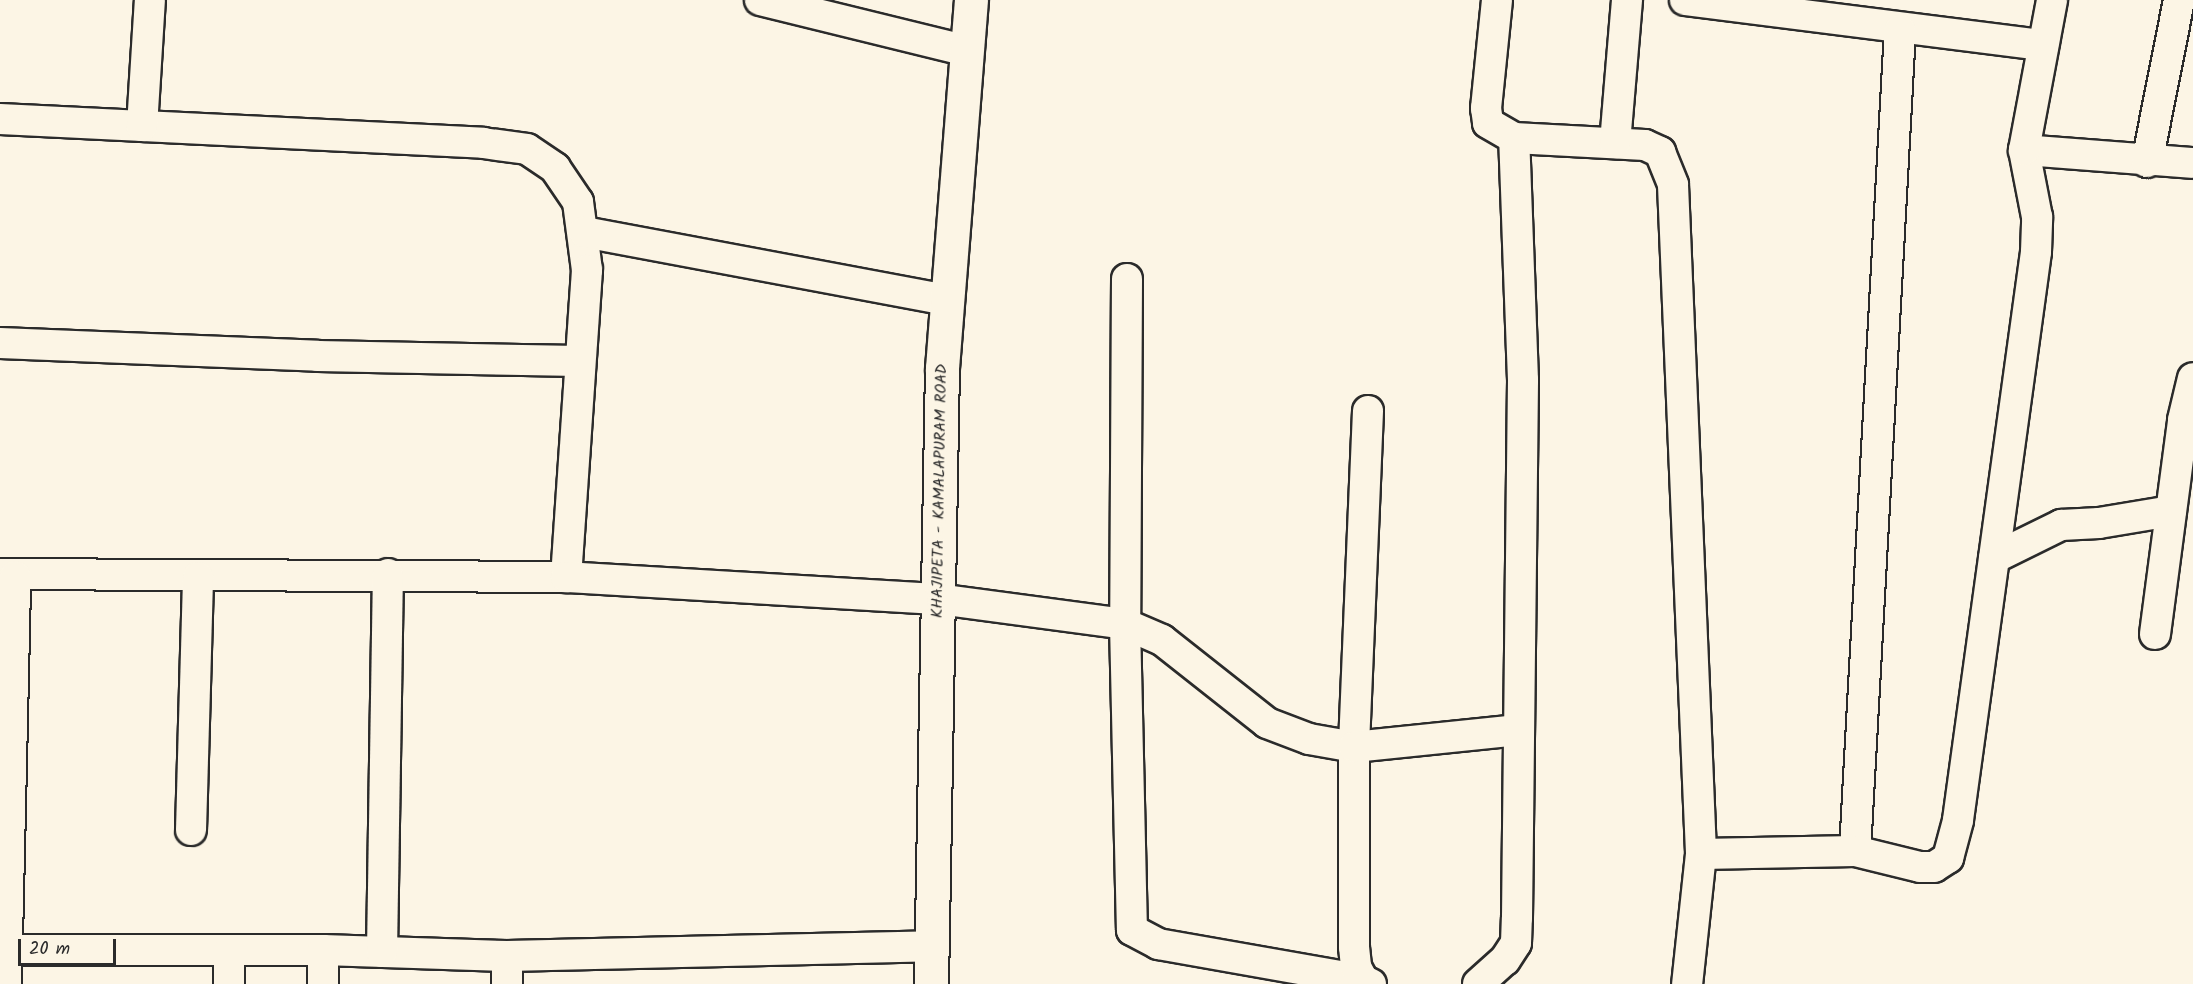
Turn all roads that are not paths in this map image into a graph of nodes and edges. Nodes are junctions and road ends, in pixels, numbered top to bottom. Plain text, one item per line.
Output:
1 (150, 0) edge
2 (760, 0) edge
3 (971, 0) edge
4 (1497, 0) edge
5 (1627, 0) edge
6 (1685, 0) edge
7 (2052, 0) edge
8 (2179, 0) edge
9 (1900, 30) junction
10 (2043, 45) junction
11 (967, 51) junction
12 (0, 119) edge
13 (142, 126) junction
14 (1514, 138) junction
15 (1615, 143) junction
16 (2024, 150) junction
17 (2147, 162) junction
18 (2193, 163) edge
19 (584, 232) junction
20 (1127, 279) dead end
21 (947, 300) junction
22 (0, 343) edge
23 (579, 361) junction
24 (2193, 378) edge
25 (1368, 411) dead end
26 (2171, 511) junction
27 (1994, 558) junction
28 (388, 574) junction
29 (8, 575) edge
30 (198, 577) junction
31 (566, 577) junction
32 (938, 598) junction
33 (1125, 624) junction
34 (2155, 634) dead end
35 (1518, 730) junction
36 (1354, 747) junction
37 (191, 830) dead end
38 (1855, 851) junction
39 (1701, 855) junction
40 (932, 946) junction
41 (4, 950) edge
42 (229, 950) junction
43 (323, 950) junction
44 (382, 952) junction
45 (507, 970) edge
46 (1367, 982) edge
47 (6, 984) edge
48 (229, 984) edge
49 (323, 984) edge
50 (931, 984) edge
51 (1478, 984) edge
52 (1687, 984) edge

1 - 13 street
2 - 11 street
3 - 11 main road, KHAJIPETA - KAMALAPURAM ROAD
4 - 14 street
5 - 15 street
6 - 9 street
7 - 10 street
8 - 17 street
9 - 10 street
9 - 38 street
10 - 16 street
11 - 21 main road, KHAJIPETA - KAMALAPURAM ROAD
12 - 13 street
13 - 19 street
14 - 15 street
14 - 35 street
15 - 39 street
16 - 17 street
16 - 27 street
17 - 18 street
19 - 21 street
19 - 23 street
20 - 33 street
21 - 32 main road, KHAJIPETA - KAMALAPURAM ROAD
22 - 23 street
23 - 31 street
24 - 26 street
25 - 36 street
26 - 27 street
26 - 34 street
27 - 38 street
28 - 30 street
28 - 31 street
28 - 44 street
29 - 30 street
29 - 41 street
30 - 37 street
31 - 32 street
32 - 33 street
32 - 40 main road, KHAJIPETA - KAMALAPURAM ROAD
33 - 36 street
33 - 46 street
35 - 36 street
35 - 51 street
36 - 46 street
38 - 39 street
39 - 52 street
40 - 45 street
40 - 50 main road, KHAJIPETA - KAMALAPURAM ROAD
41 - 42 street
41 - 47 street
42 - 43 street
42 - 48 street
43 - 44 street
43 - 49 street
44 - 45 street

